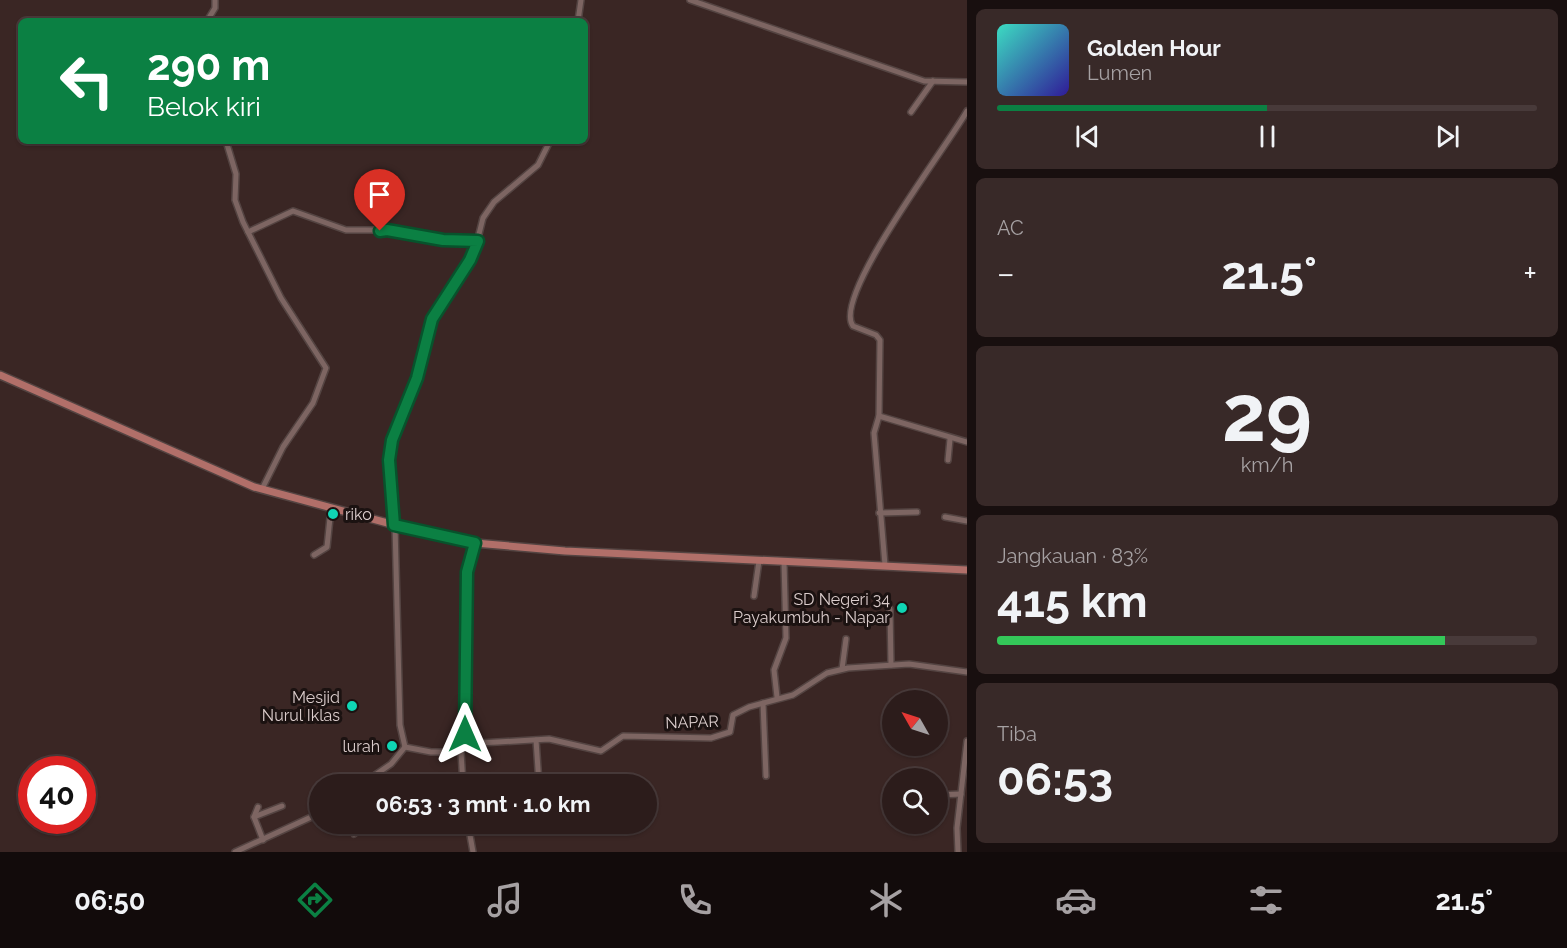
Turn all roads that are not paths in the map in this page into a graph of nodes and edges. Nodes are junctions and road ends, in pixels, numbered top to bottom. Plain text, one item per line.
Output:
1 (215, 0) edge
2 (580, 0) edge
3 (690, 0) edge
4 (209, 18) edge
5 (578, 18) edge
6 (933, 81) junction
7 (967, 82) edge
8 (967, 111) edge
9 (911, 112) dead end
10 (958, 127) junction
11 (967, 128) edge
12 (227, 144) edge
13 (548, 144) edge
14 (248, 232) junction
15 (478, 241) junction
16 (0, 375) edge
17 (879, 416) junction
18 (950, 439) junction
19 (967, 442) edge
20 (948, 460) dead end
21 (262, 489) junction
22 (331, 508) junction
23 (917, 512) dead end
24 (879, 513) junction
25 (945, 517) dead end
26 (967, 521) edge
27 (394, 525) junction
28 (475, 543) junction
29 (314, 555) dead end
30 (759, 561) junction
31 (784, 562) junction
32 (885, 565) junction
33 (967, 570) edge
34 (754, 596) dead end
35 (890, 609) dead end
36 (846, 639) dead end
37 (891, 665) junction
38 (842, 669) junction
39 (967, 672) edge
40 (777, 697) junction
41 (763, 703) junction
42 (536, 740) junction
43 (967, 741) edge
44 (463, 744) junction
45 (405, 747) junction
46 (461, 752) junction
47 (376, 774) edge
48 (462, 774) edge
49 (538, 774) edge
50 (766, 776) dead end
51 (962, 794) junction
52 (948, 795) edge
53 (282, 806) dead end
54 (258, 807) dead end
55 (254, 818) junction
56 (309, 818) edge
57 (470, 834) edge
58 (263, 840) junction
59 (250, 850) edge
60 (235, 852) edge
61 (473, 852) edge
62 (958, 852) edge

1 - 4 street
2 - 5 street
3 - 6 street
6 - 7 street
6 - 9 street
8 - 10 street
10 - 11 street
10 - 17 street
12 - 14 street
13 - 15 street
14 - 15 street
14 - 21 street
15 - 27 street
16 - 21 main road
17 - 18 street
17 - 24 street
18 - 19 street
18 - 20 street
21 - 22 main road
22 - 27 main road
22 - 29 street
23 - 24 street
24 - 32 street
25 - 26 street
27 - 28 main road
27 - 45 street
28 - 30 main road
28 - 44 street
30 - 31 main road
30 - 34 street
31 - 32 main road
31 - 40 street
32 - 33 main road
35 - 37 street
36 - 38 street
37 - 38 street, NAPAR
37 - 39 street, NAPAR
38 - 40 street, NAPAR
40 - 41 street, NAPAR
41 - 42 street, NAPAR
41 - 50 street
42 - 44 street, NAPAR
42 - 49 street
43 - 51 street
44 - 46 street
45 - 46 street
45 - 47 street
46 - 48 street
51 - 52 street
51 - 62 street
53 - 55 street
54 - 55 street
55 - 58 street
56 - 58 street
57 - 61 street
58 - 59 street
59 - 60 street

